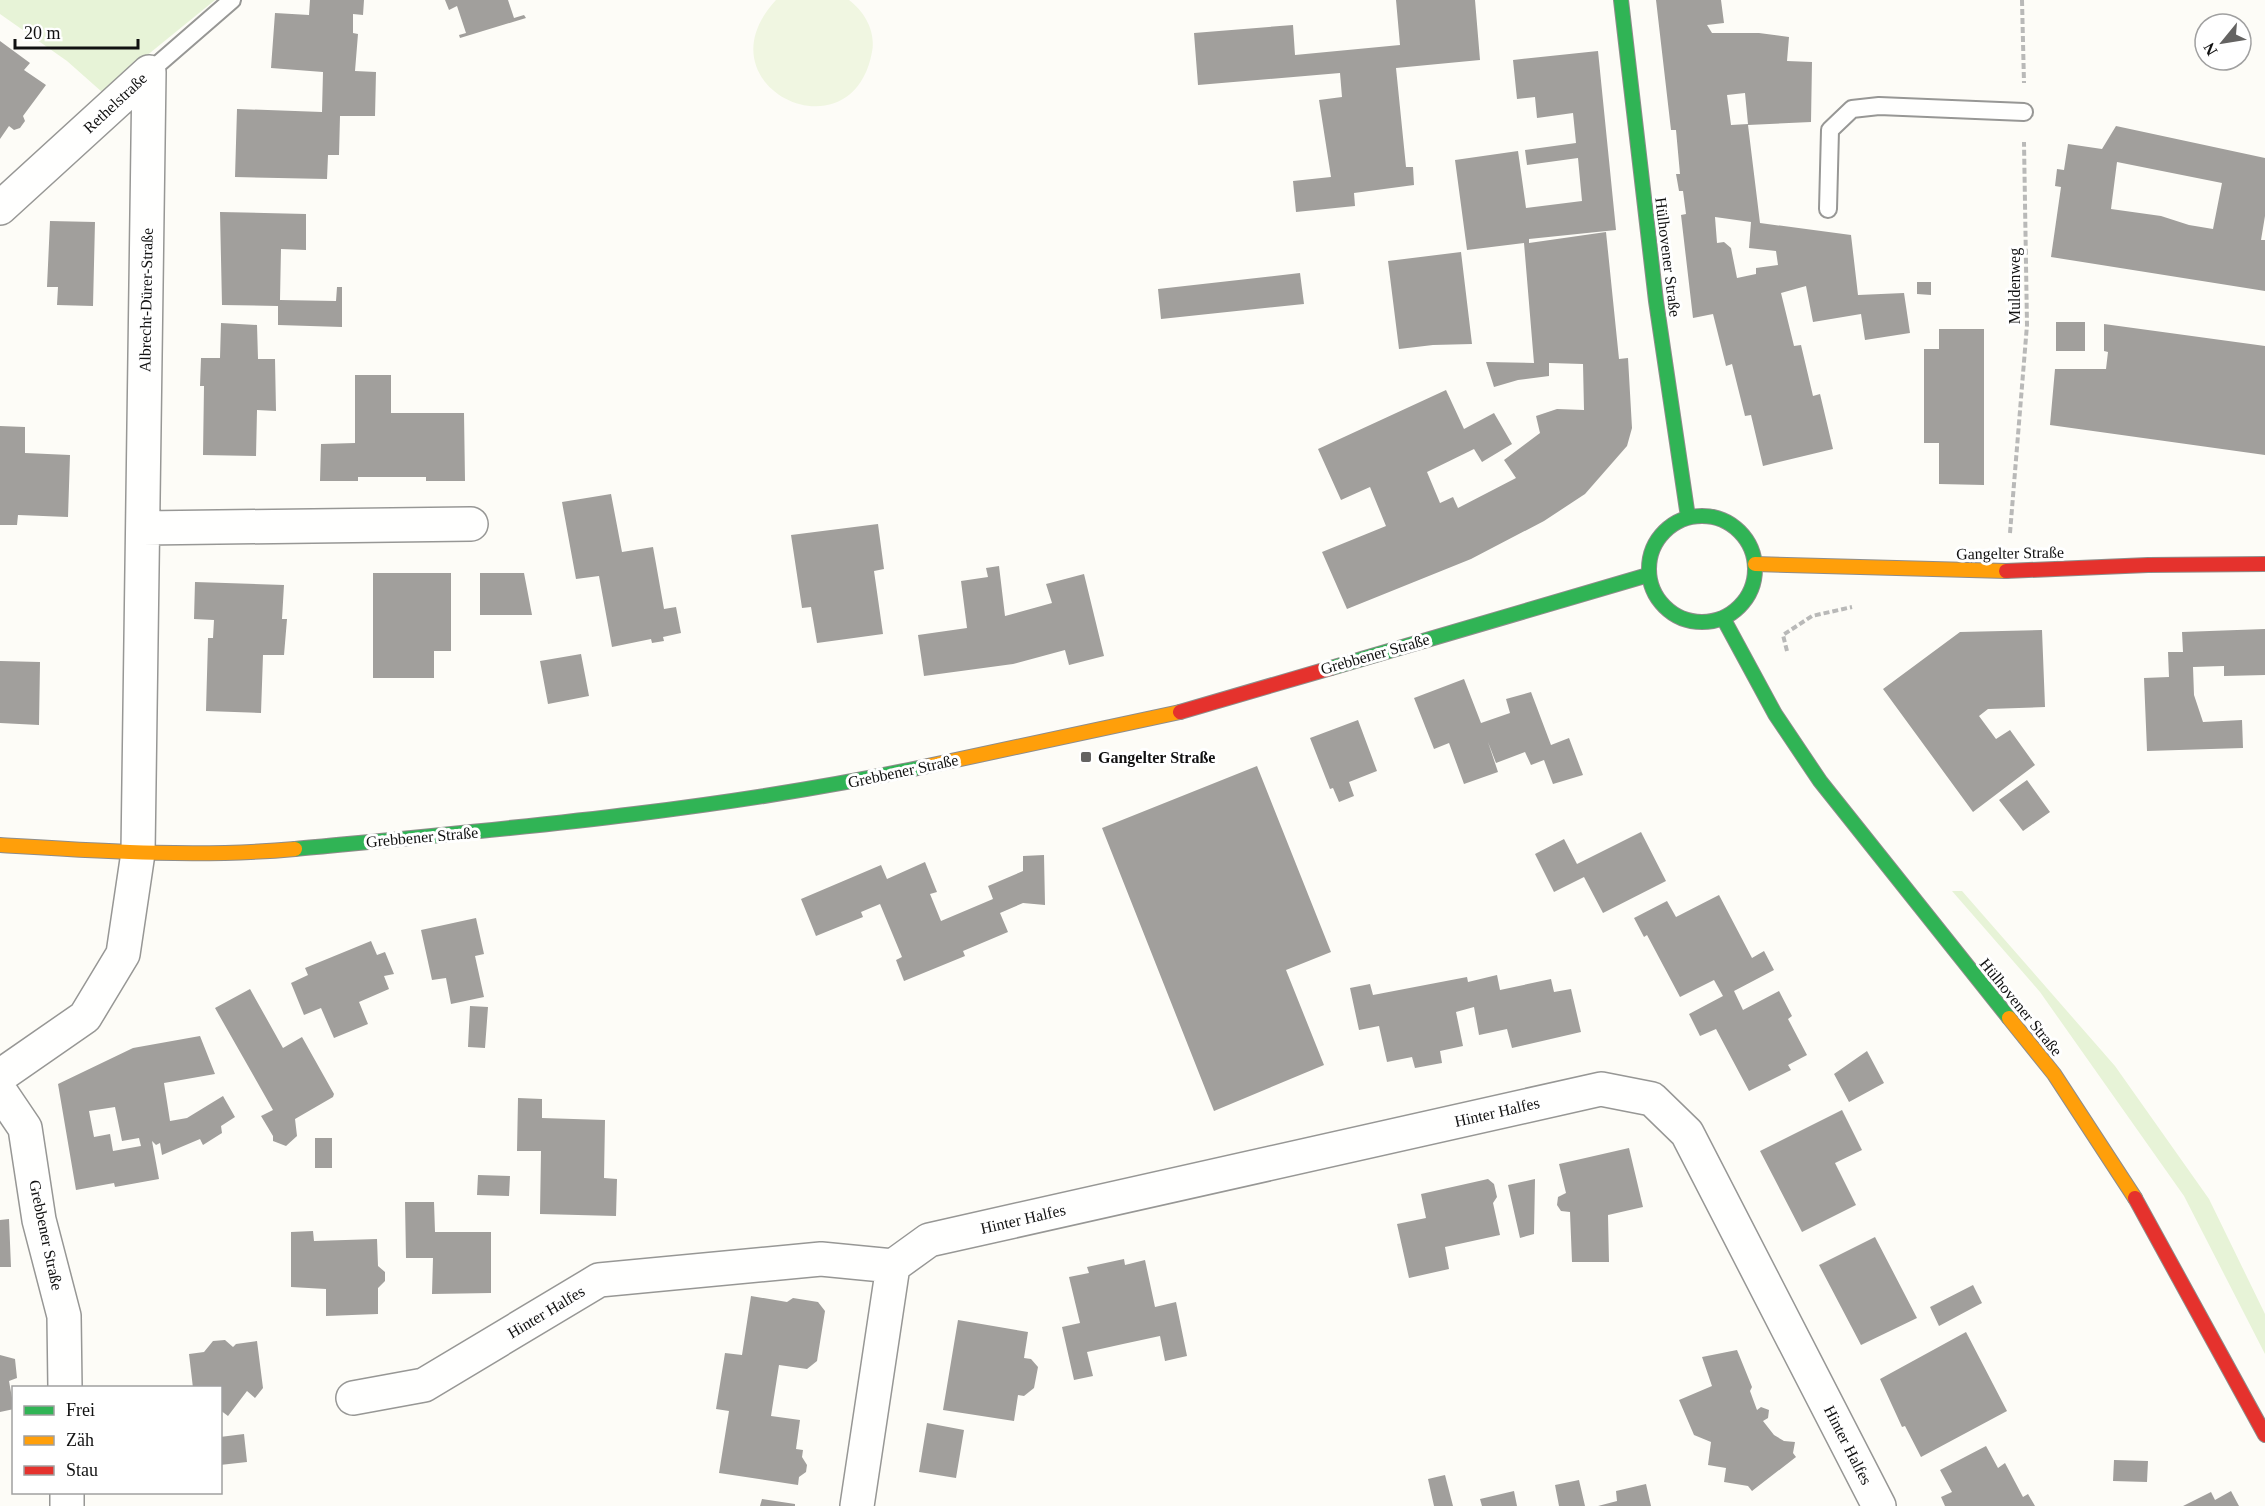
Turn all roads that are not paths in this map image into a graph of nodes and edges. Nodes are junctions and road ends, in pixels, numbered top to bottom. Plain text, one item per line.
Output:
1 (232, 0) edge
2 (1621, 0) edge
3 (149, 72) junction
4 (2024, 112) road end
5 (0, 208) edge
6 (1828, 209) dead end
7 (1688, 517) junction
8 (471, 524) dead end
9 (143, 528) junction
10 (1755, 564) junction
11 (2265, 564) edge
12 (1648, 575) junction
13 (1723, 618) junction
14 (0, 845) edge
15 (138, 853) junction
16 (0, 1076) edge
17 (0, 1091) edge
18 (893, 1266) junction
19 (65, 1386) edge
20 (353, 1398) dead end
21 (2265, 1435) edge
22 (857, 1506) edge
23 (1879, 1506) edge

1 - 3 lane, Rethelstraße
2 - 7 main road, Hülhovener Straße
3 - 5 street, Rethelstraße
3 - 9 street, Albrecht-Dürer-Straße
4 - 6 lane
7 - 10 main road
7 - 12 main road
8 - 9 street
9 - 15 street, Albrecht-Dürer-Straße
10 - 11 main road, Gangelter Straße
10 - 13 main road
12 - 13 main road
12 - 15 main road, Grebbener Straße
13 - 21 main road, Hülhovener Straße
14 - 15 main road, Grebbener Straße
15 - 16 street
17 - 19 street, Grebbener Straße
18 - 20 street, Hinter Halfes
18 - 22 street
18 - 23 street, Hinter Halfes

